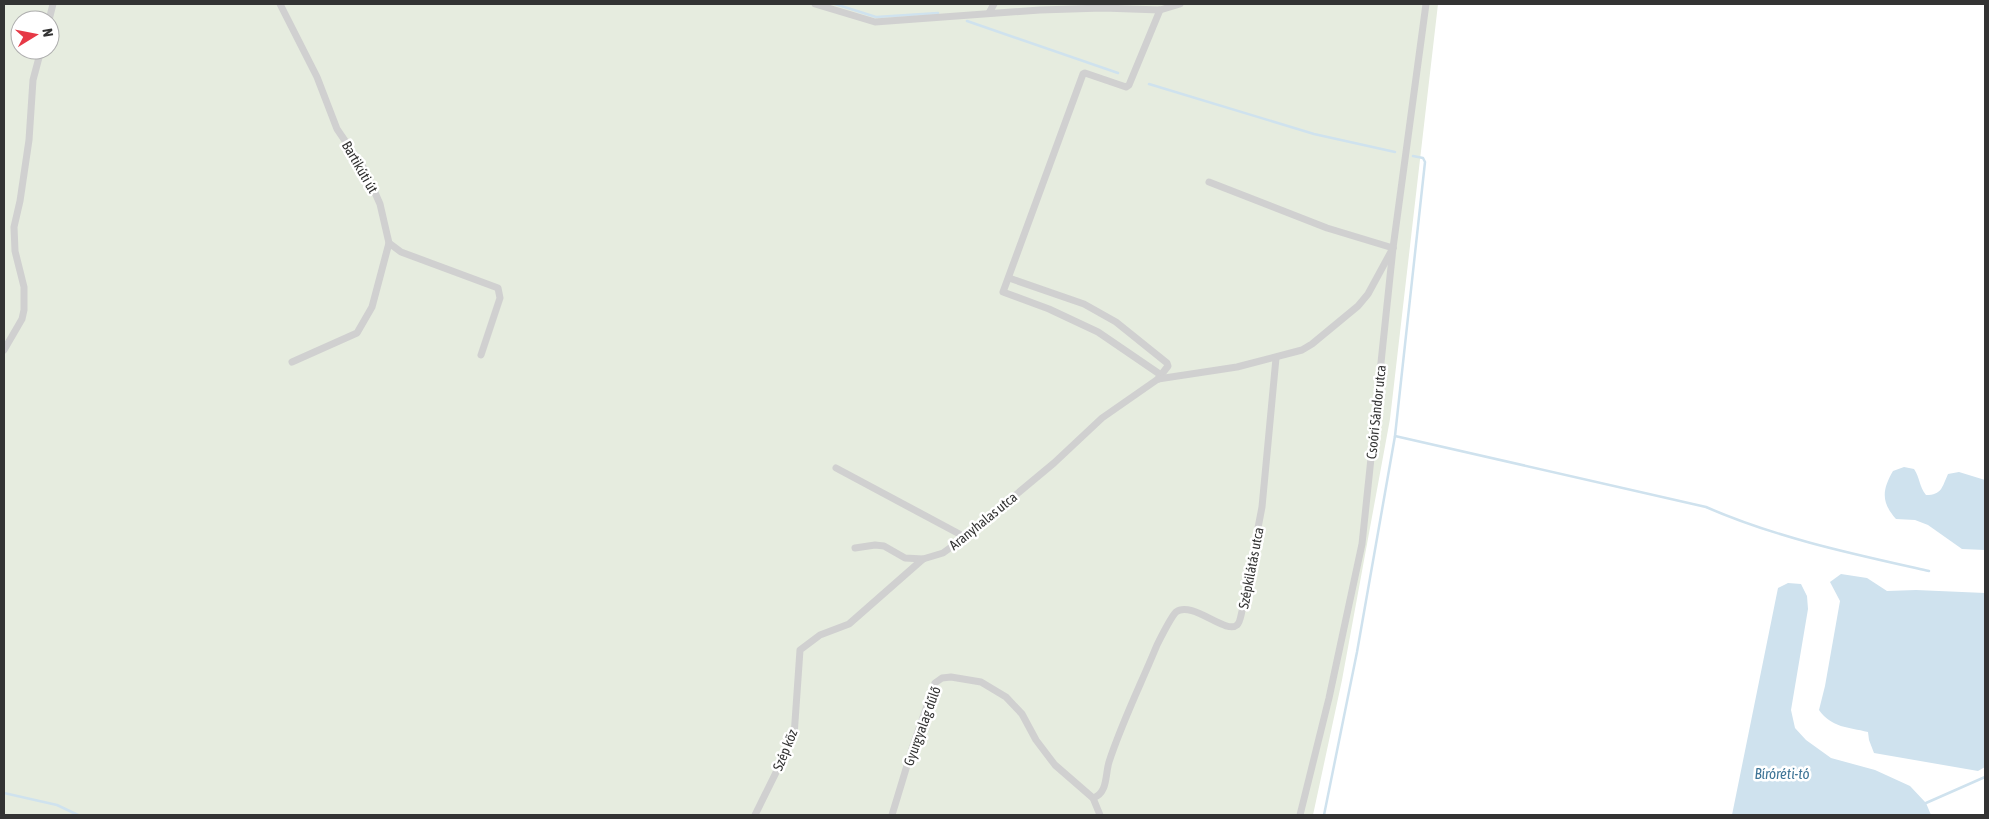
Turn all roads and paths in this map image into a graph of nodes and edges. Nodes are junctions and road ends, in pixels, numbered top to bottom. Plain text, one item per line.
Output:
1 (280, 4) edge
2 (815, 4) edge
3 (994, 4) edge
4 (1180, 4) edge
5 (1426, 4) edge
6 (1160, 10) junction
7 (989, 13) junction
8 (38, 60) edge
9 (1209, 182) dead end
10 (388, 242) junction
11 (1394, 248) junction
12 (1009, 278) junction
13 (4, 350) edge
14 (481, 355) dead end
15 (1276, 358) junction
16 (292, 362) dead end
17 (1160, 377) junction
18 (836, 468) dead end
19 (965, 536) junction
20 (855, 548) dead end
21 (923, 559) junction
22 (800, 650) joint
23 (1093, 798) junction
24 (755, 815) edge
25 (892, 815) edge
26 (1100, 815) edge
27 (1300, 815) edge

1 - 10 street, Bartikúti út
2 - 7 street
3 - 7 street
4 - 6 street
5 - 11 street, Csoóri Sándor utca
6 - 7 street
6 - 12 street
8 - 13 street
9 - 11 street
10 - 14 street
10 - 16 street
11 - 15 street, Aranyhalas utca
11 - 27 street, Csoóri Sándor utca
12 - 17 street
12 - 17 street
15 - 17 street, Aranyhalas utca
15 - 23 street, Szépkilátás utca
17 - 19 street, Aranyhalas utca
18 - 19 street
19 - 21 street, Aranyhalas utca
20 - 21 street
21 - 22 street, Aranyhalas utca
22 - 24 street, Szép köz
23 - 25 street, Gyurgyalag dűlő
23 - 26 street, Gyurgyalag dűlő

